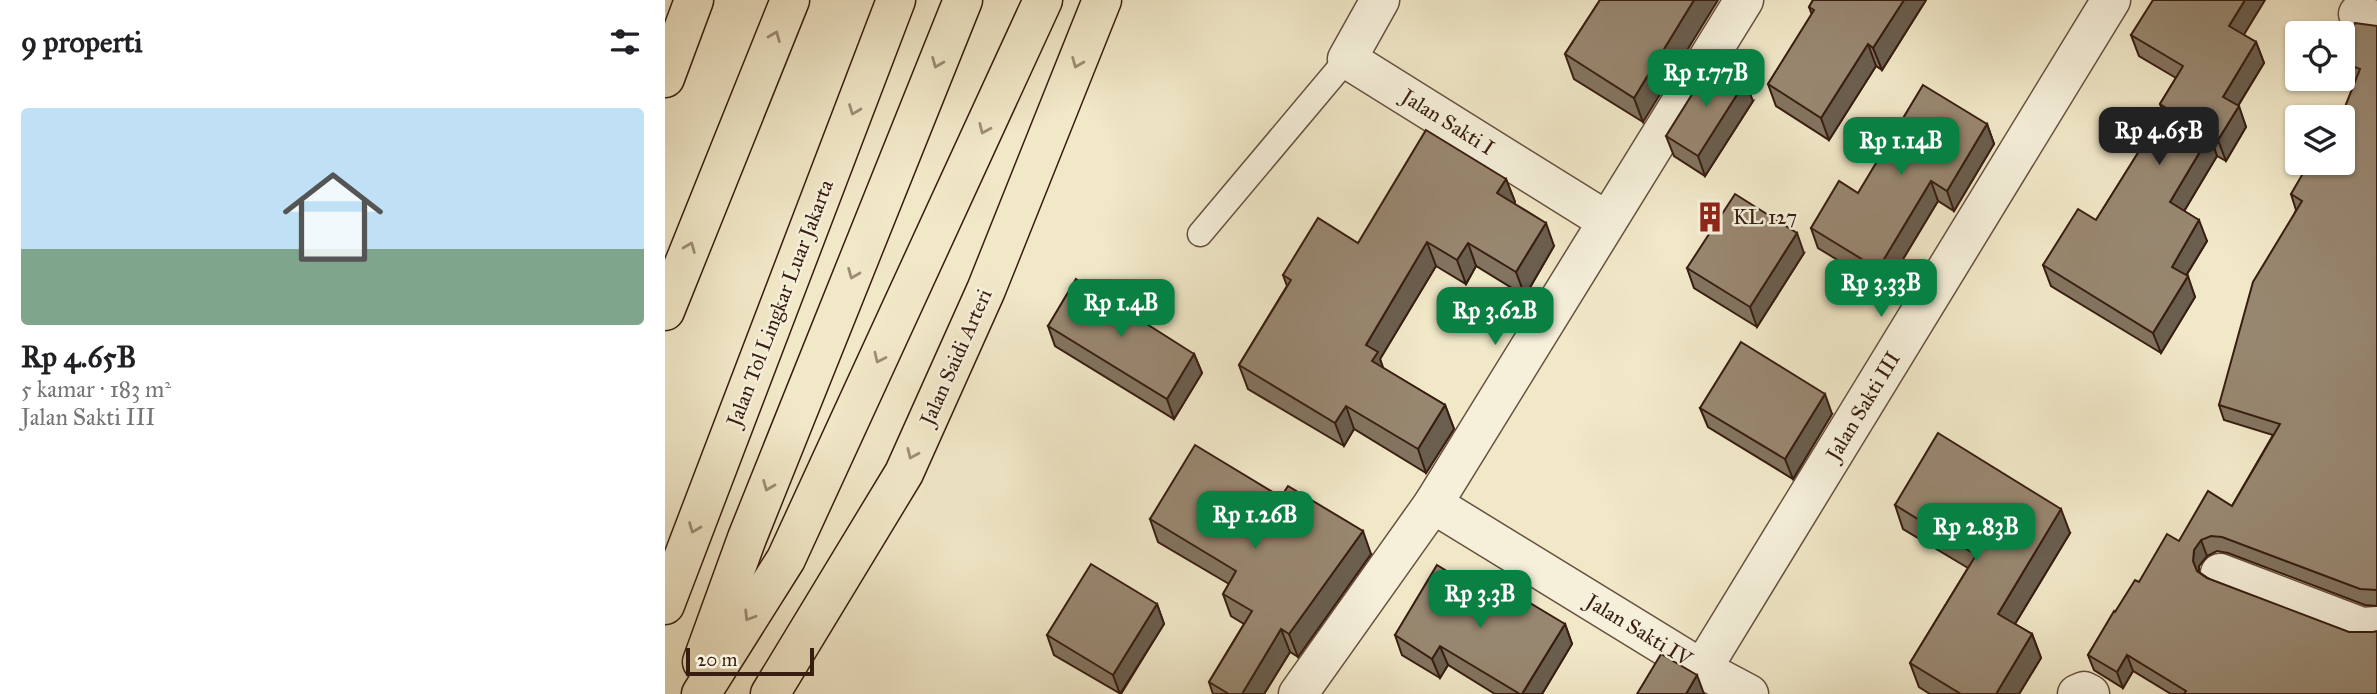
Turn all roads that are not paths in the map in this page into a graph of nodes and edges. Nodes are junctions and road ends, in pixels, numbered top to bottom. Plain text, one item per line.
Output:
1 (694, 0) edge
2 (790, 0) edge
3 (895, 0) edge
4 (963, 0) edge
5 (1043, 0) edge
6 (1102, 0) edge
7 (1380, 0) edge
8 (1744, 0) edge
9 (2111, 0) edge
10 (1347, 59) junction
11 (665, 78) edge
12 (1608, 221) junction
13 (1200, 234) dead end
14 (665, 311) edge
15 (1433, 504) junction
16 (2220, 573) dead end
17 (665, 606) edge
18 (2377, 626) edge
19 (1702, 669) junction
20 (691, 694) edge
21 (701, 694) edge
22 (770, 694) edge
23 (1298, 694) edge
24 (1749, 694) edge
25 (2077, 694) edge
26 (2090, 694) edge

1 - 11 main road
14 -> 2 main road
3 -> 17 main road, Jalan Tol Lingkar Luar Jakarta
4 -> 20 main road
5 -> 21 main road
6 -> 22 main road, Jalan Saidi Arteri
7 - 10 street
8 - 12 street
9 - 19 street, Jalan Sakti III
10 - 12 street, Jalan Sakti I
10 - 13 lane
12 - 15 street
15 - 19 street, Jalan Sakti IV
15 - 23 street
16 - 18 street
19 - 24 street, Jalan Sakti IV
25 - 26 street

